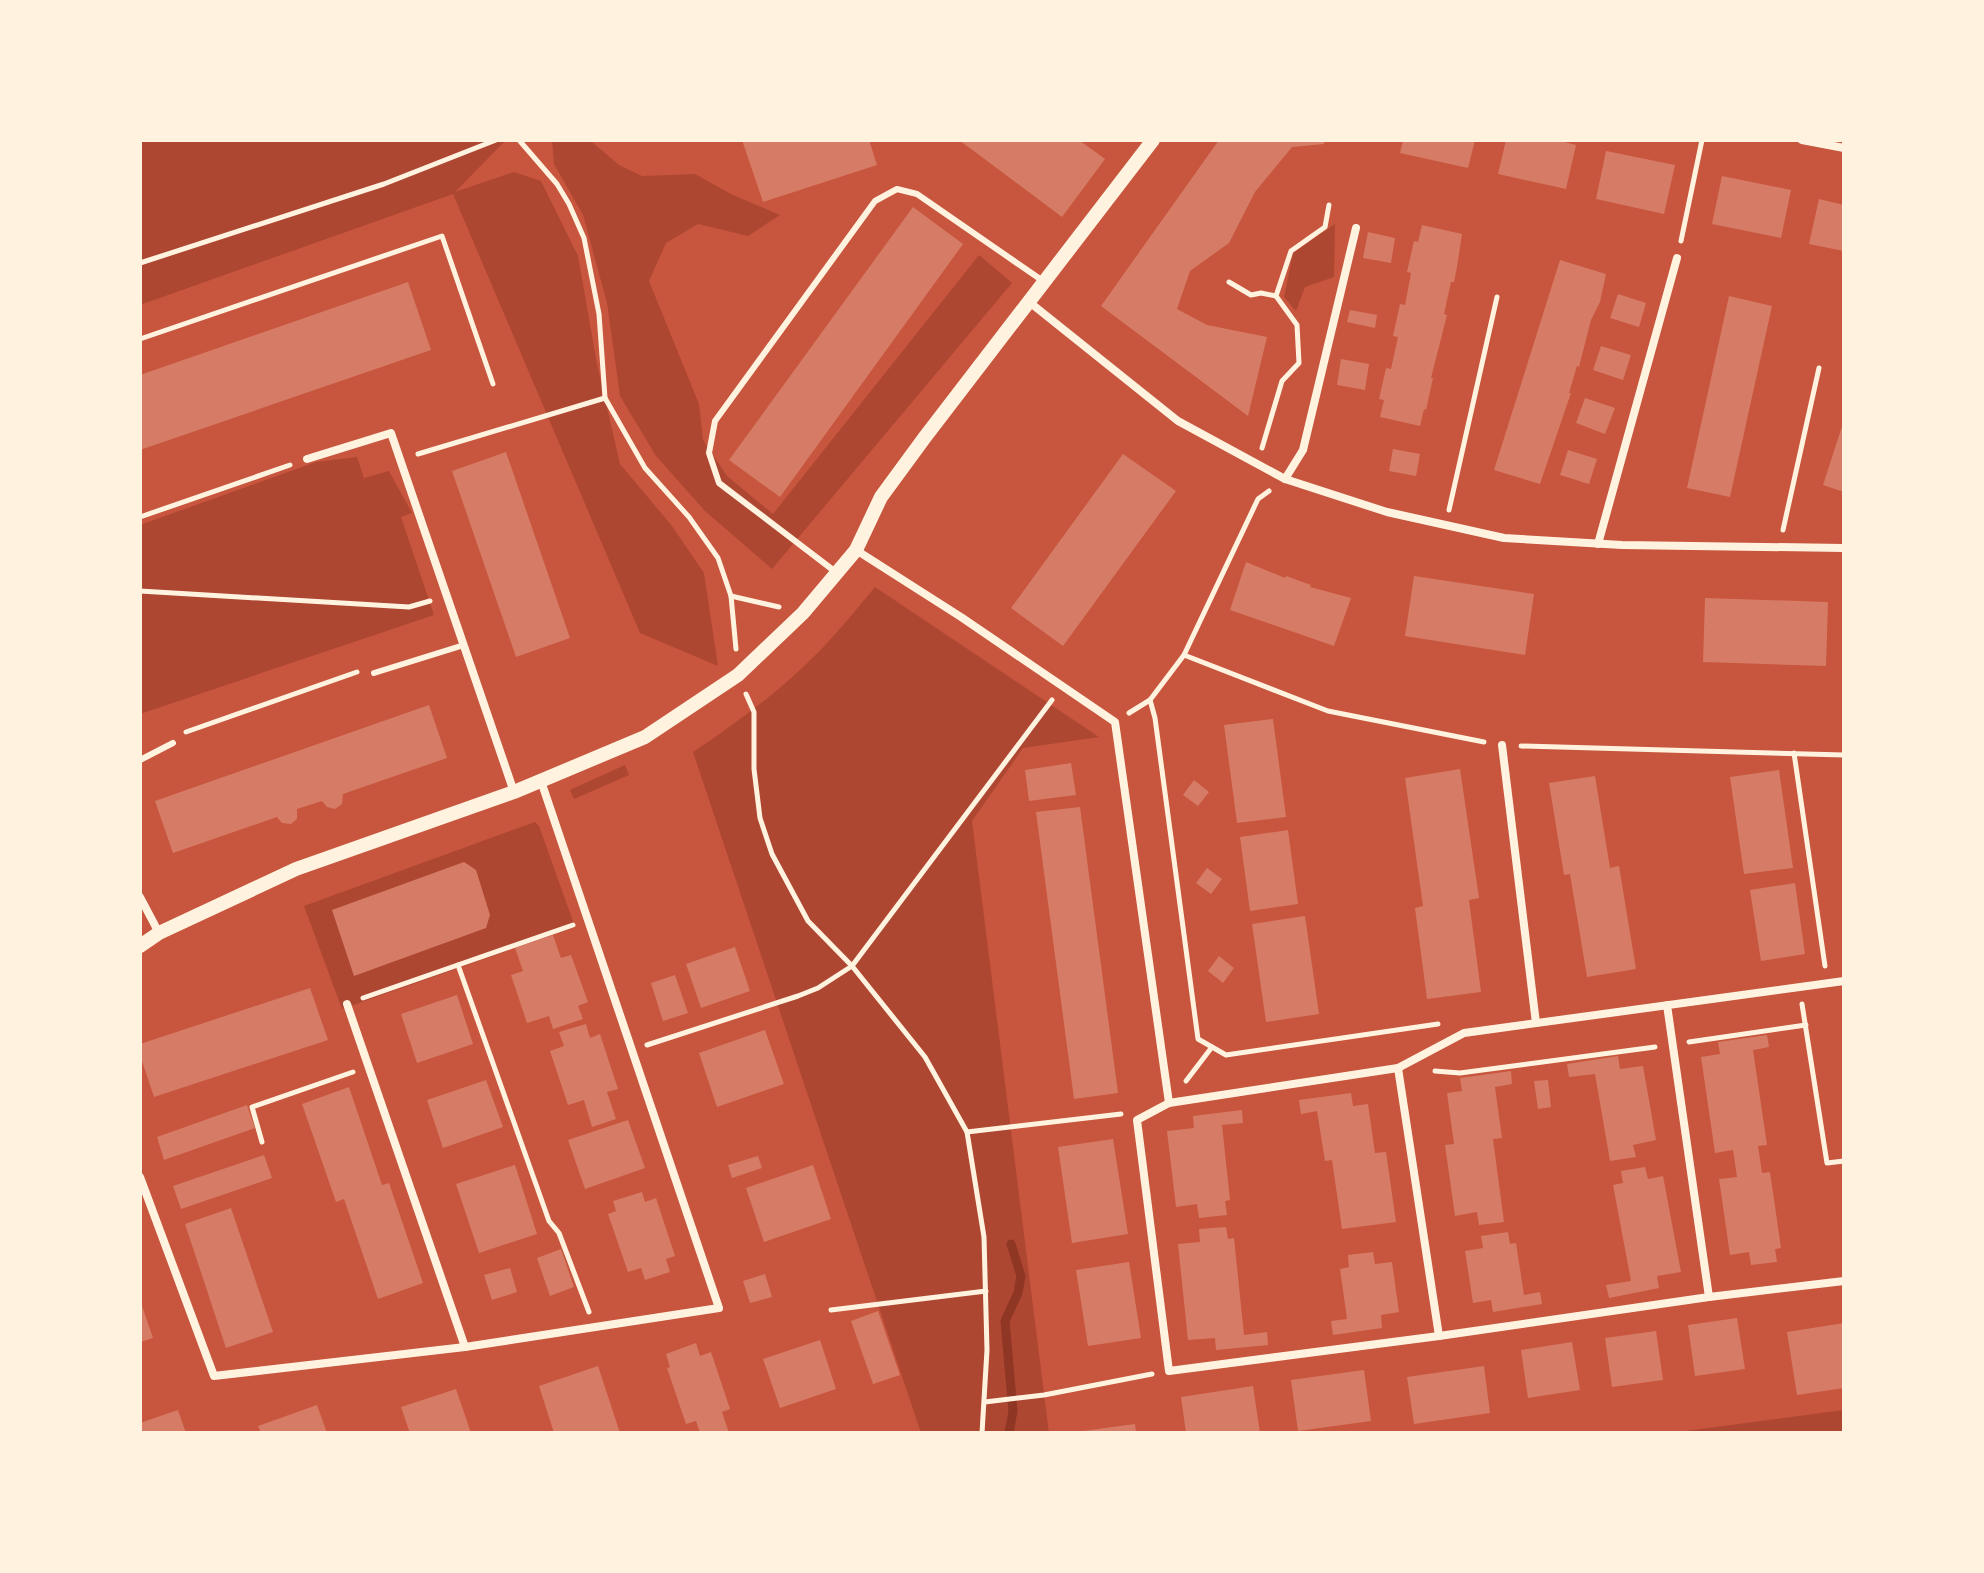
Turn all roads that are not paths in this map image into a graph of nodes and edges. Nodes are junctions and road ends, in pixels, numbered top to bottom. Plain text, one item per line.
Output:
1 (1153, 140) edge
2 (1802, 140) edge
3 (1844, 148) edge
4 (1356, 228) dead end
5 (1677, 258) road end
6 (1043, 281) junction
7 (1028, 301) junction
8 (307, 459) road end
9 (1285, 479) junction
10 (1598, 544) junction
11 (1844, 548) edge
12 (856, 550) junction
13 (837, 573) junction
14 (464, 645) junction
15 (374, 673) road end
16 (173, 743) road end
17 (1502, 745) road end
18 (140, 760) edge
19 (541, 781) junction
20 (514, 792) junction
21 (140, 897) edge
22 (159, 933) junction
23 (140, 946) edge
24 (1844, 981) edge
25 (347, 1004) road end
26 (1667, 1005) junction
27 (1536, 1023) junction
28 (1398, 1068) junction
29 (1169, 1103) junction
30 (140, 1177) edge
31 (1844, 1281) edge
32 (1709, 1297) junction
33 (1439, 1336) junction
34 (465, 1347) junction

1 - 6 street
2 - 3 street
4 - 9 street
5 - 10 street
6 - 7 street
6 - 13 lane
7 - 9 street
7 - 12 street
8 - 14 street
9 - 10 street
10 - 11 street
12 - 13 street
12 - 29 street
13 - 19 street
14 - 15 lane
14 - 20 street
16 - 18 lane
17 - 27 street
19 - 20 street
19 - 34 street
20 - 22 street
21 - 22 street
22 - 23 street
24 - 26 street
25 - 34 street
26 - 27 street
26 - 32 street
27 - 28 street
28 - 29 street
28 - 33 street
29 - 33 street
30 - 34 street
31 - 32 street
32 - 33 street

